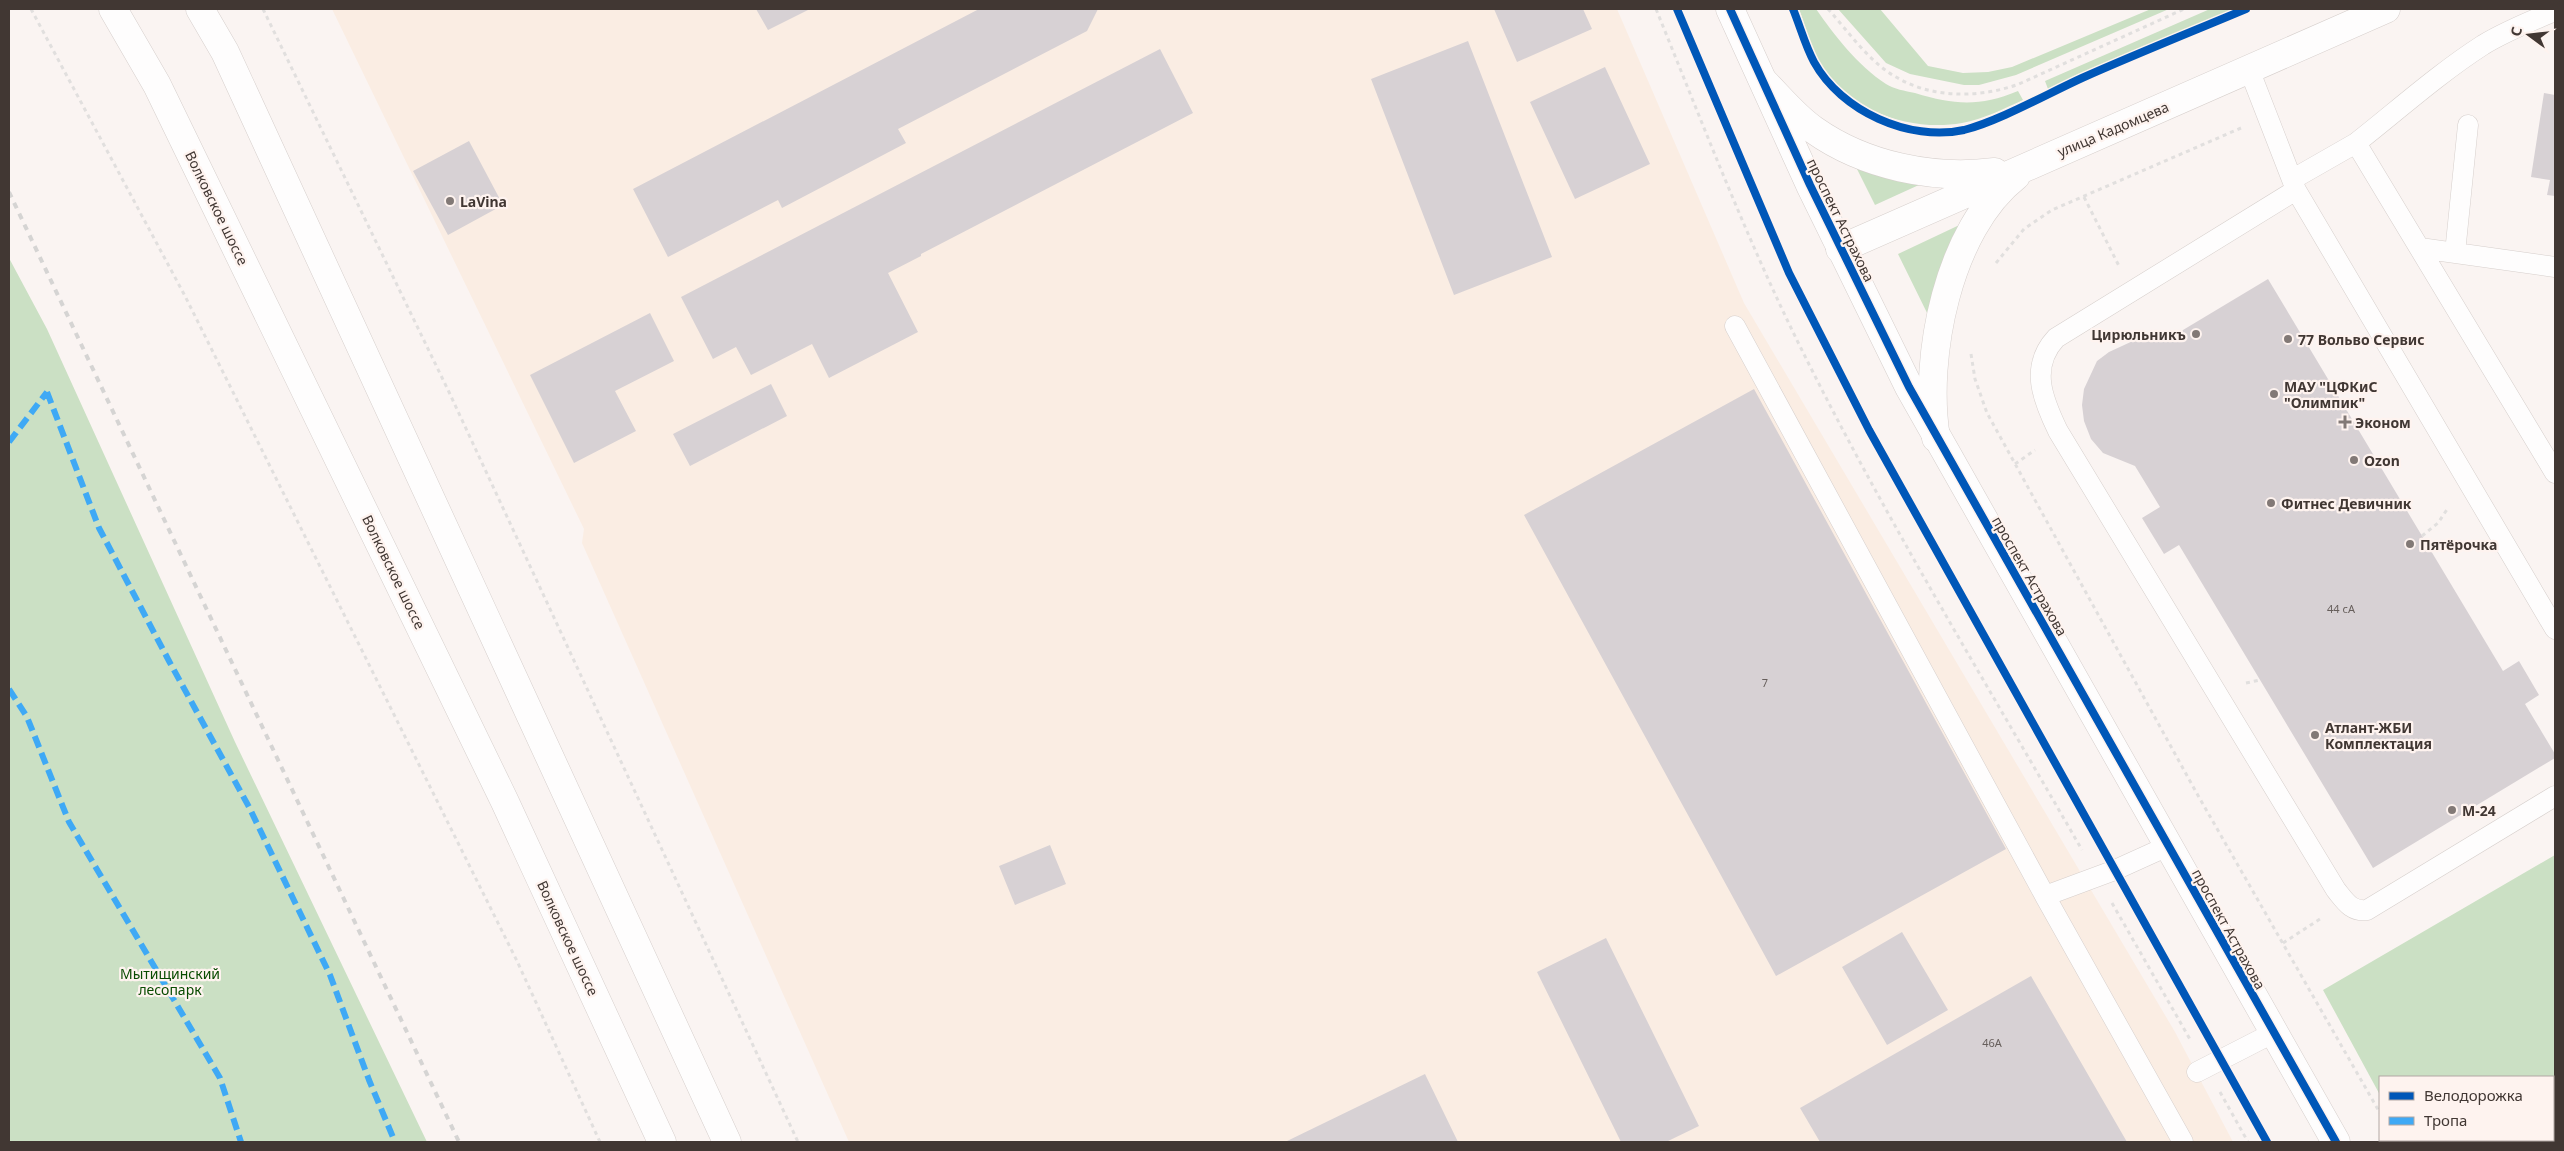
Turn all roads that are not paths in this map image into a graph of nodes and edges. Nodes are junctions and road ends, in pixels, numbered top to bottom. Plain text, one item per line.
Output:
1 (113, 9) edge
2 (200, 9) edge
3 (1730, 9) edge
4 (2386, 9) edge
5 (2555, 11) edge
6 (2249, 69) junction
7 (1761, 79) junction
8 (2468, 124) dead end
9 (2356, 143) junction
10 (2029, 165) junction
11 (2295, 184) junction
12 (2420, 248) junction
13 (1840, 249) junction
14 (2455, 253) junction
15 (2555, 267) edge
16 (1735, 326) dead end
17 (1936, 438) junction
18 (2555, 473) edge
19 (2555, 630) edge
20 (2555, 796) edge
21 (2168, 846) junction
22 (2045, 896) junction
23 (2273, 1032) junction
24 (2202, 1070) road end
25 (662, 1142) edge
26 (727, 1142) edge
27 (2183, 1142) edge
28 (2336, 1142) edge

1 - 25 street, Волковское шоссе
2 - 26 street
3 - 7 street, проспект Астрахова
4 - 6 street, улица Кадомцева
5 - 9 lane
6 - 10 street, улица Кадомцева
6 - 11 lane
7 - 10 street
7 - 13 street, проспект Астрахова
8 - 14 lane
9 - 11 lane
9 - 12 lane
10 - 13 street, улица Кадомцева
10 - 17 street
11 - 19 lane
11 - 20 lane
12 - 14 lane
12 - 18 lane
13 - 17 street, проспект Астрахова
14 - 15 lane
16 - 22 lane
17 - 21 street, проспект Астрахова
21 - 22 lane
21 - 23 street, проспект Астрахова
22 - 27 lane
23 - 24 lane
23 - 28 street, проспект Астрахова

